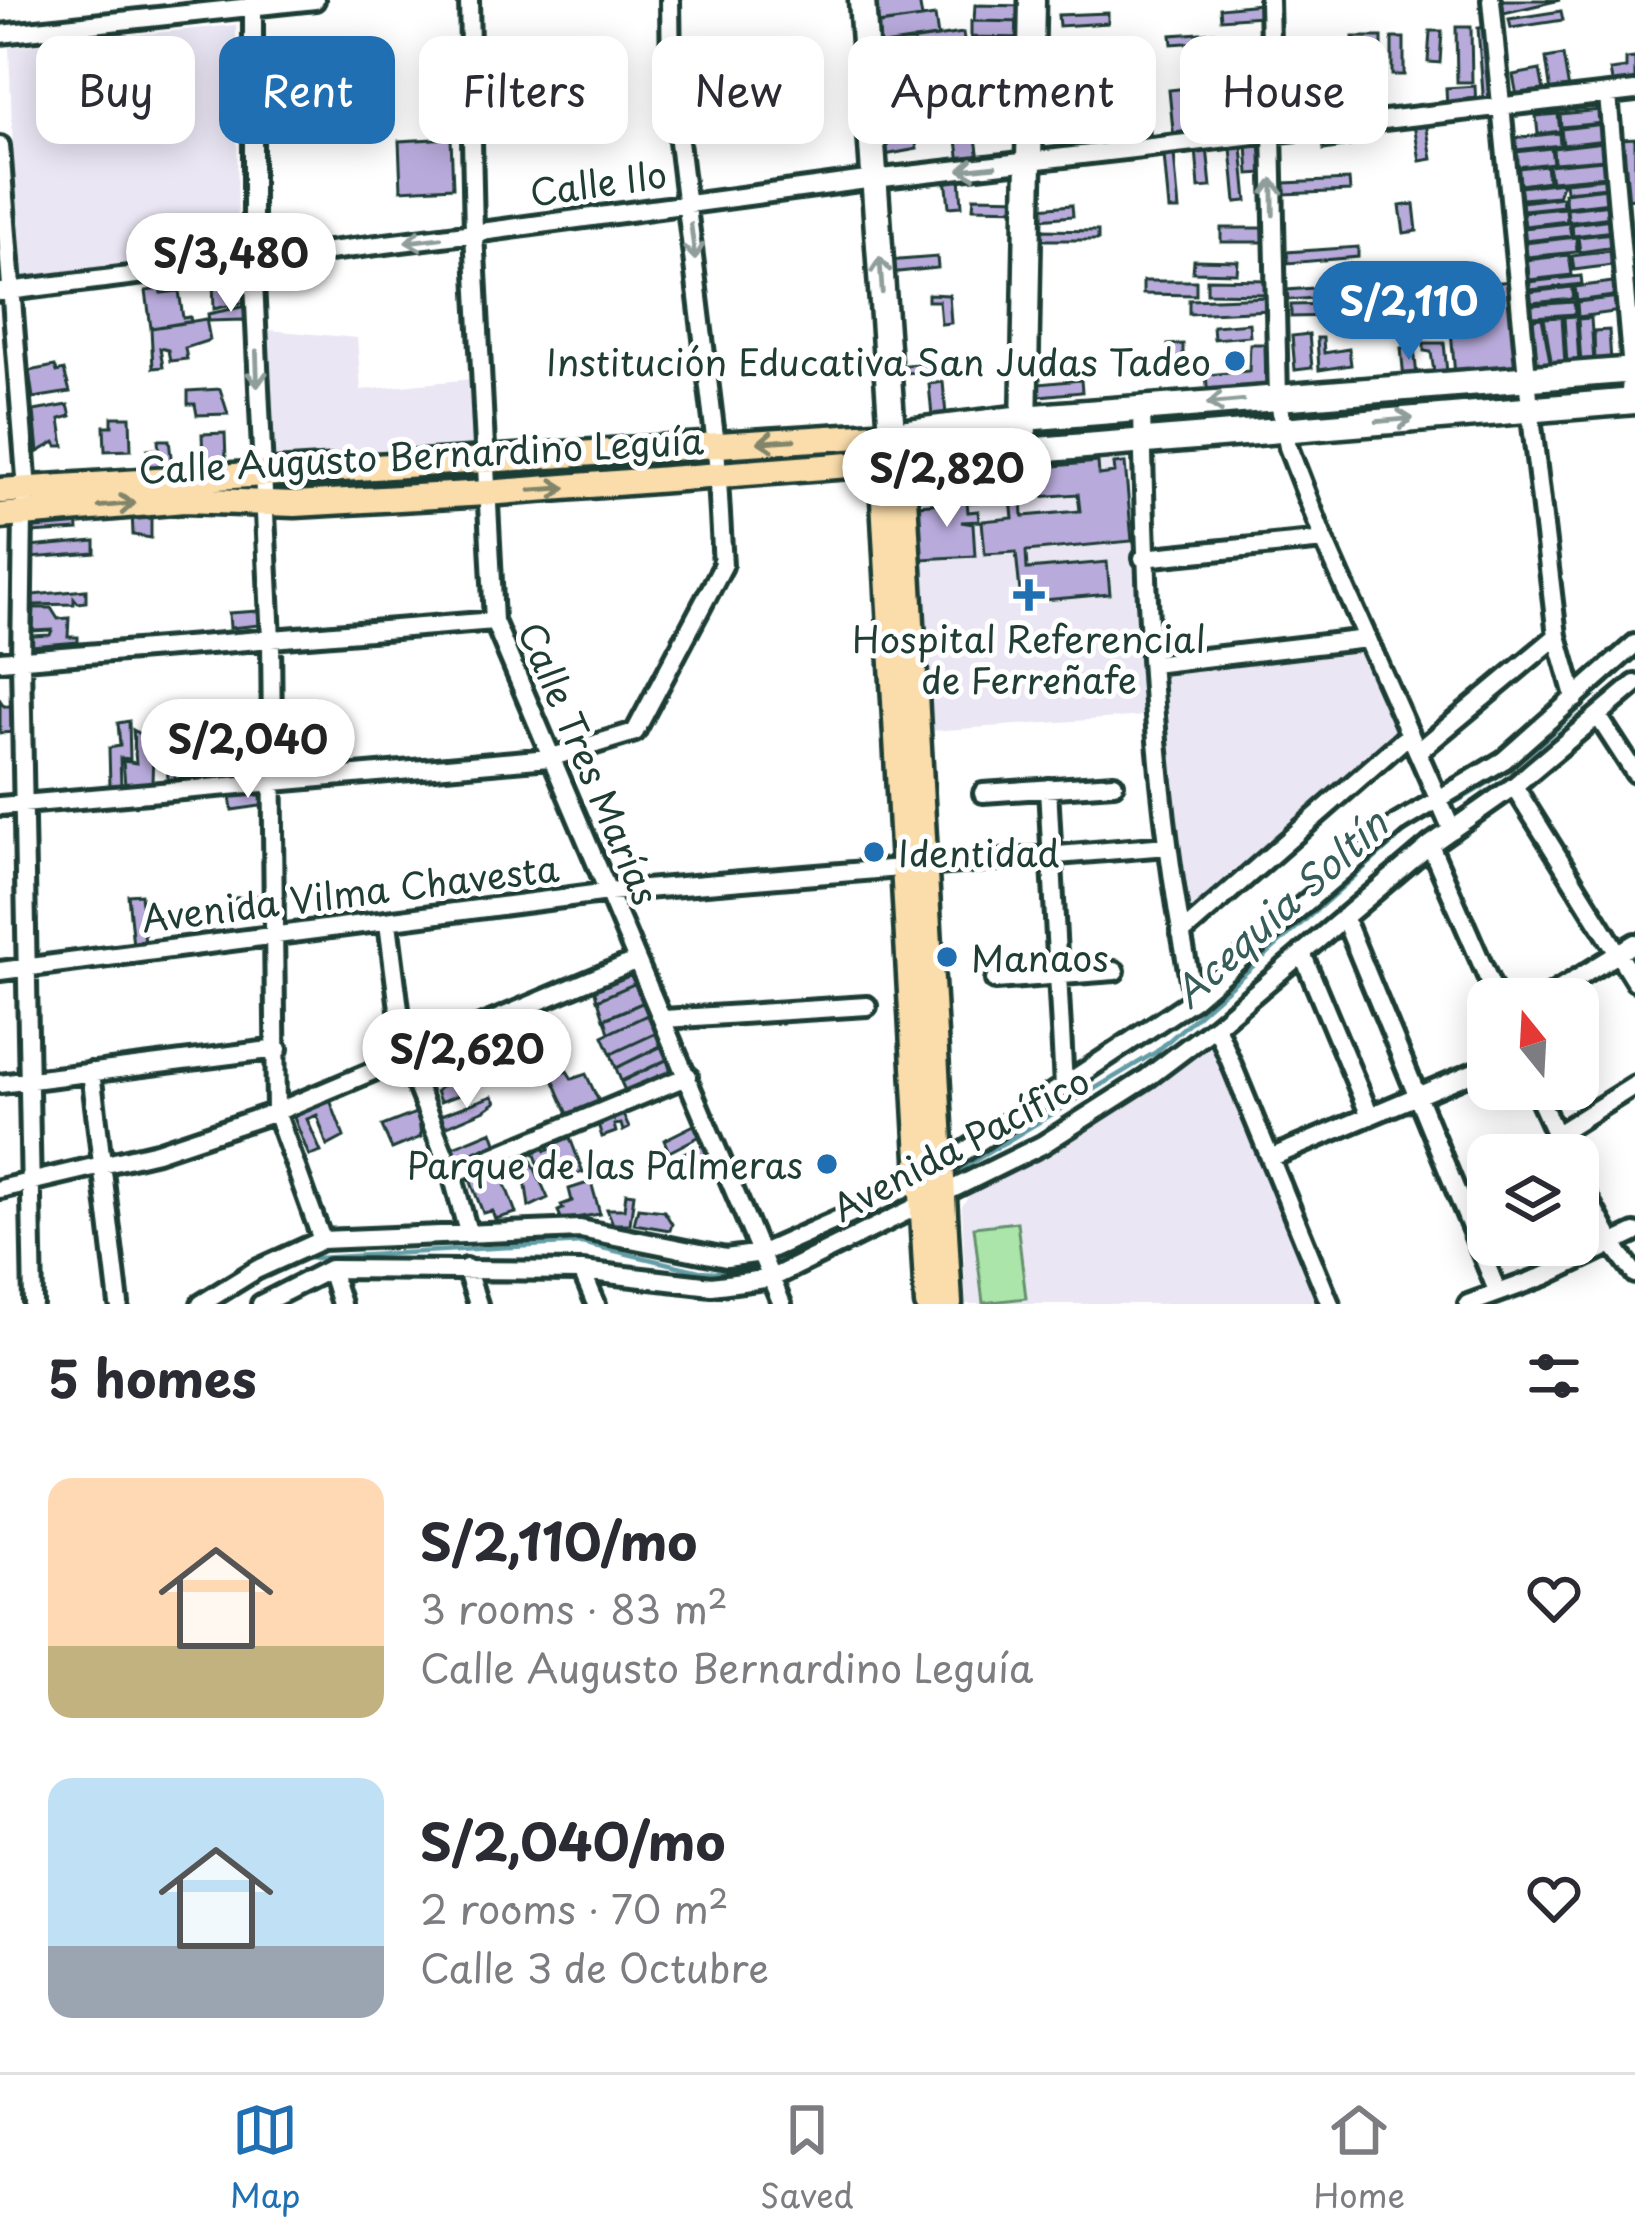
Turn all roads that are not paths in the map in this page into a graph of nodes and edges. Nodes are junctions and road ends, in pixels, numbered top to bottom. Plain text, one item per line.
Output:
1 (315, 0) edge
2 (470, 0) edge
3 (670, 0) edge
4 (862, 0) edge
5 (1032, 0) edge
6 (1269, 0) edge
7 (1491, 0) edge
8 (253, 3) edge
9 (0, 34) edge
10 (1270, 36) edge
11 (1635, 91) edge
12 (1608, 94) junction
13 (1503, 107) junction
14 (1388, 121) edge
15 (1200, 144) edge
16 (1272, 144) edge
17 (0, 146) edge
18 (1030, 163) junction
19 (874, 179) junction
20 (688, 202) junction
21 (475, 233) junction
22 (253, 261) junction
23 (5, 291) edge
24 (1633, 370) edge
25 (1528, 378) junction
26 (1278, 398) junction
27 (1632, 401) edge
28 (1530, 408) junction
29 (1142, 409) junction
30 (1023, 418) junction
31 (1284, 430) junction
32 (892, 434) junction
33 (1142, 441) junction
34 (716, 445) junction
35 (1025, 449) junction
36 (487, 460) junction
37 (892, 462) junction
38 (715, 476) junction
39 (264, 487) junction
40 (0, 491) edge
41 (486, 493) junction
42 (17, 506) edge
43 (1324, 539) junction
44 (1143, 558) junction
45 (494, 621) junction
46 (1557, 636) junction
47 (1367, 639) junction
48 (271, 640) junction
49 (1635, 644) edge
50 (22, 660) junction
51 (0, 661) edge
52 (1152, 664) junction
53 (1635, 684) edge
54 (1575, 699) junction
55 (1598, 716) junction
56 (1414, 742) junction
57 (549, 758) junction
58 (1635, 773) edge
59 (271, 784) junction
60 (1114, 784) dead end
61 (1514, 786) junction
62 (1048, 788) junction
63 (983, 793) dead end
64 (25, 804) junction
65 (0, 806) edge
66 (1444, 812) junction
67 (1430, 845) junction
68 (1167, 846) junction
69 (1052, 854) junction
70 (914, 868) junction
71 (610, 892) junction
72 (1344, 917) junction
73 (388, 923) junction
74 (273, 934) junction
75 (1180, 934) junction
76 (1635, 943) edge
77 (1302, 953) junction
78 (1617, 955) junction
79 (635, 961) junction
80 (27, 968) junction
81 (0, 971) edge
82 (1115, 971) dead end
83 (1058, 975) junction
84 (1488, 978) edge
85 (1579, 978) edge
86 (995, 980) dead end
87 (1635, 981) edge
88 (1194, 998) junction
89 (867, 1006) dead end
90 (664, 1019) junction
91 (1216, 1026) junction
92 (278, 1049) junction
93 (405, 1056) junction
94 (91, 1072) junction
95 (1467, 1075) edge
96 (688, 1076) junction
97 (28, 1079) junction
98 (0, 1084) edge
99 (1635, 1085) edge
100 (1064, 1086) junction
101 (1418, 1096) junction
102 (276, 1112) junction
103 (1370, 1116) junction
104 (1557, 1134) edge
105 (1270, 1159) junction
106 (99, 1163) junction
107 (932, 1173) junction
108 (452, 1174) junction
109 (30, 1180) junction
110 (0, 1189) edge
111 (933, 1201) junction
112 (1599, 1218) edge
113 (468, 1232) junction
114 (1635, 1233) edge
115 (322, 1240) junction
116 (1614, 1246) junction
117 (768, 1267) junction
118 (466, 1268) junction
119 (331, 1269) junction
120 (582, 1271) junction
121 (1635, 1274) edge
122 (1498, 1293) junction
123 (33, 1304) edge
124 (119, 1304) edge
125 (200, 1304) edge
126 (261, 1304) edge
127 (341, 1304) edge
128 (478, 1304) edge
129 (596, 1304) edge
130 (782, 1304) edge
131 (928, 1304) edge
132 (949, 1304) edge
133 (1330, 1304) edge
134 (1468, 1304) edge

1 - 8 street
2 - 21 street, Calle Tres Marías
3 - 20 street
4 - 19 main road
5 - 18 main road
6 - 10 street
7 - 13 street
8 - 9 street
8 - 22 street
11 - 12 street, Calle Ilo
12 - 13 street, Calle Ilo
12 - 24 street
13 - 14 street, Calle Ilo
13 - 25 street
15 - 18 street, Calle Ilo
26 -> 16 street
17 - 23 street
18 -> 19 street, Calle Ilo
18 - 30 main road
19 - 20 street, Calle Ilo
32 -> 19 main road
20 - 21 street, Calle Ilo
20 -> 34 street
21 -> 22 street, Calle Ilo
21 - 36 street, Calle Tres Marías
22 - 23 street, Calle Ilo
22 -> 39 street
23 - 42 street
24 - 25 main road, Calle Augusto Bernardino Leguía
24 - 27 street
25 - 26 main road, Calle Augusto Bernardino Leguía
25 - 28 street
26 -> 29 main road, Calle Augusto Bernardino Leguía
26 - 31 street
27 - 28 main road, Calle Augusto Bernardino Leguía
31 -> 28 main road, Calle Augusto Bernardino Leguía
28 - 46 street
29 - 30 main road, Calle Augusto Bernardino Leguía
29 - 33 street
30 - 32 main road, Calle Augusto Bernardino Leguía
30 - 35 main road
31 - 33 main road, Calle Augusto Bernardino Leguía
31 - 43 street
32 -> 34 main road, Calle Augusto Bernardino Leguía
32 - 37 main road
33 - 35 main road, Calle Augusto Bernardino Leguía
33 - 44 street
34 - 36 main road, Calle Augusto Bernardino Leguía
34 - 38 street
35 - 37 main road, Calle Augusto Bernardino Leguía
36 - 39 main road, Calle Augusto Bernardino Leguía
36 - 41 street, Calle Tres Marías
37 - 38 main road, Calle Augusto Bernardino Leguía
37 - 70 main road
41 -> 38 main road, Calle Augusto Bernardino Leguía
38 - 57 street
39 - 41 main road, Calle Augusto Bernardino Leguía
39 - 42 main road, Calle Augusto Bernardino Leguía
39 - 48 street
40 - 42 main road, Calle Augusto Bernardino Leguía
41 - 45 street, Calle Tres Marías
42 - 50 street
43 - 44 street
43 - 47 street
44 - 52 street
45 - 48 street
45 - 57 street, Calle Tres Marías
46 - 54 street
46 - 56 street
47 - 52 street
47 - 56 street
48 - 50 street
48 - 59 street
49 - 54 street
50 - 51 street
50 - 64 street
52 - 68 street
53 - 55 street, Avenida Pacífico
54 - 66 street
55 - 58 street
55 - 61 street, Avenida Pacífico
56 - 66 street
56 - 75 street
57 - 59 street
57 - 71 street, Calle Tres Marías
59 - 64 street
59 - 74 street
60 - 62 street
61 - 66 street, Avenida Pacífico
61 - 78 street
62 - 63 street
62 - 69 street
64 - 65 street
64 - 80 street
66 - 67 street, Avenida Pacífico
66 - 88 street
67 - 72 street, Avenida Pacífico
67 - 84 street
68 - 69 street, Avenida Vilma Chavesta
68 - 75 street
69 - 70 street, Avenida Vilma Chavesta
69 - 83 street
70 - 71 street, Avenida Vilma Chavesta
70 - 107 main road
71 - 73 street, Avenida Vilma Chavesta
71 - 79 street, Calle Tres Marías
72 - 77 street, Avenida Pacífico
72 - 101 street
73 - 74 street, Avenida Vilma Chavesta
73 - 93 street
74 - 80 street, Avenida Vilma Chavesta
74 - 92 street
75 - 88 street
76 - 78 street
77 - 91 street, Avenida Pacífico
77 - 103 street
78 - 85 street
78 - 87 street
79 - 90 street, Calle Tres Marías
79 - 93 street
80 - 81 street, Avenida Vilma Chavesta
80 - 97 street
82 - 83 street
83 - 86 street
83 - 100 street
88 - 100 street
89 - 90 street
90 - 96 street, Calle Tres Marías
91 - 105 street
91 - 111 street, Avenida Pacífico
92 - 94 street
92 - 102 street
93 - 102 street
93 - 108 street
94 - 97 street
94 - 106 street
95 - 101 street
96 - 108 street
96 - 117 street, Calle Tres Marías
97 - 98 street
97 - 109 street
99 - 104 street
100 - 107 street
101 - 103 street
101 - 122 street
102 - 106 street
102 - 115 street
103 - 105 street
105 - 133 street
106 - 109 street
106 - 124 street
107 - 111 main road
107 - 117 street
108 - 113 street
109 - 110 street
109 - 123 street
111 - 117 street, Avenida Pacífico
111 - 131 main road
111 - 132 main road
112 - 116 street
113 - 115 street
113 - 117 street
114 - 116 street
115 - 125 street
116 - 121 street
116 - 122 street
117 - 120 street, Avenida Pacífico
117 - 130 street, Calle Tres Marías
118 - 119 street, Avenida Pacífico
118 - 120 street, Avenida Pacífico
118 - 128 street
119 - 126 street, Avenida Pacífico
119 - 127 street
120 - 129 street
122 - 134 street

